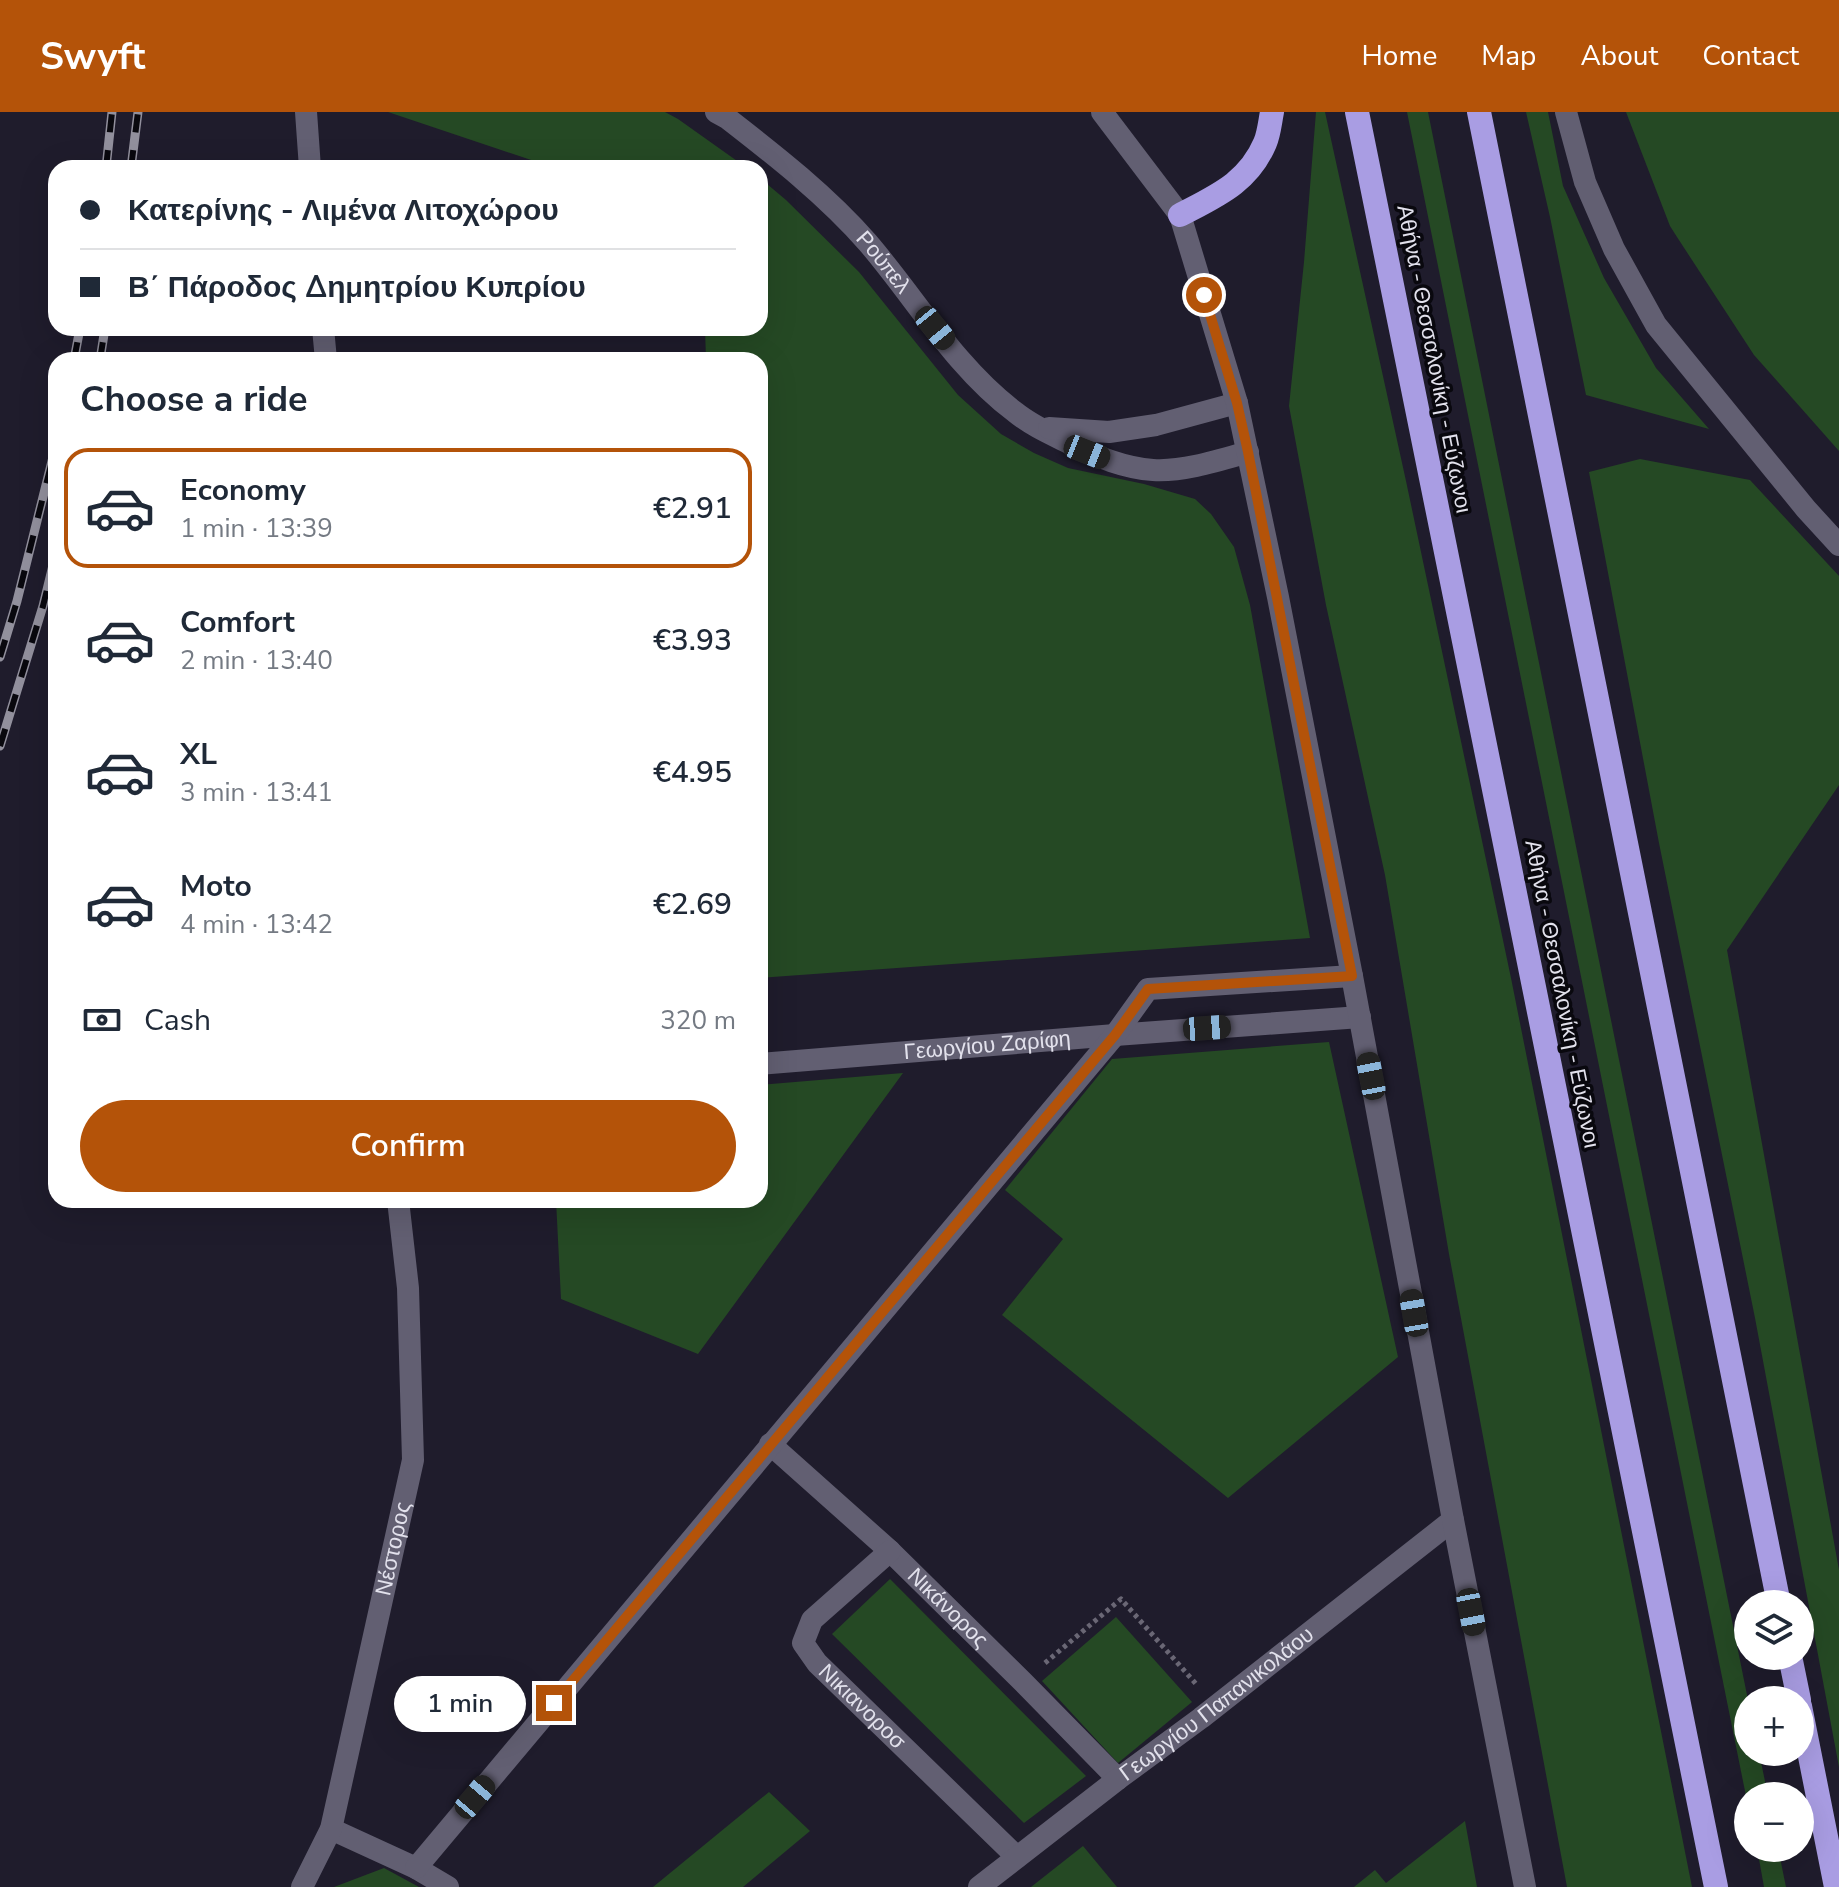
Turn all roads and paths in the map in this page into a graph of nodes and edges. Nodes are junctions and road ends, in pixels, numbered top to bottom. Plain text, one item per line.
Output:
1 (306, 112) edge
2 (716, 112) edge
3 (1102, 112) edge
4 (1272, 112) edge
5 (1357, 112) edge
6 (1479, 112) edge
7 (1566, 112) edge
8 (309, 160) edge
9 (1180, 215) junction
10 (1237, 403) junction
11 (1036, 427) junction
12 (1248, 452) junction
13 (1839, 545) edge
14 (1352, 976) junction
15 (1360, 1017) junction
16 (1115, 1035) junction
17 (768, 1063) edge
18 (399, 1208) edge
19 (770, 1444) junction
20 (1453, 1520) junction
21 (890, 1551) junction
22 (1776, 1590) edge
23 (1023, 1682) junction
24 (1216, 1706) junction
25 (1812, 1766) edge
26 (1118, 1779) junction
27 (331, 1829) junction
28 (1017, 1857) junction
29 (416, 1868) junction
30 (302, 1887) edge
31 (448, 1887) edge
32 (979, 1887) edge
33 (1525, 1887) edge
34 (1716, 1887) edge
35 (1836, 1887) edge

1 - 8 street
2 - 11 street, Ρούπελ
3 - 9 street
4 - 9 highway
5 - 34 highway, Αθήνα - Θεσσαλονίκη - Εύζωνοι
6 - 22 highway
7 - 13 street
9 - 10 street
10 - 11 street
10 - 12 street
11 - 12 street, Ρούπελ
12 - 14 street
14 - 15 street
14 - 16 street
15 - 16 street, Γεωργίου Ζαρίφη
15 - 20 street
16 - 17 street, Γεωργίου Ζαρίφη
16 - 19 street
18 - 27 street, Νέστορος
19 - 21 street, Νικάνορος
19 - 29 street
20 - 24 street, Γεωργίου Παπανικολάου
20 - 33 street
21 - 23 street, Νικάνορος
21 - 28 street, Νικιανοροσ
23 - 24 path
23 - 26 street, Νικάνορος
24 - 26 street, Γεωργίου Παπανικολάου
25 - 35 highway
26 - 28 street, Γεωργίου Παπανικολάου
27 - 29 street
27 - 30 street, Νέστορος
28 - 32 street, Γεωργίου Παπανικολάου
29 - 31 street

